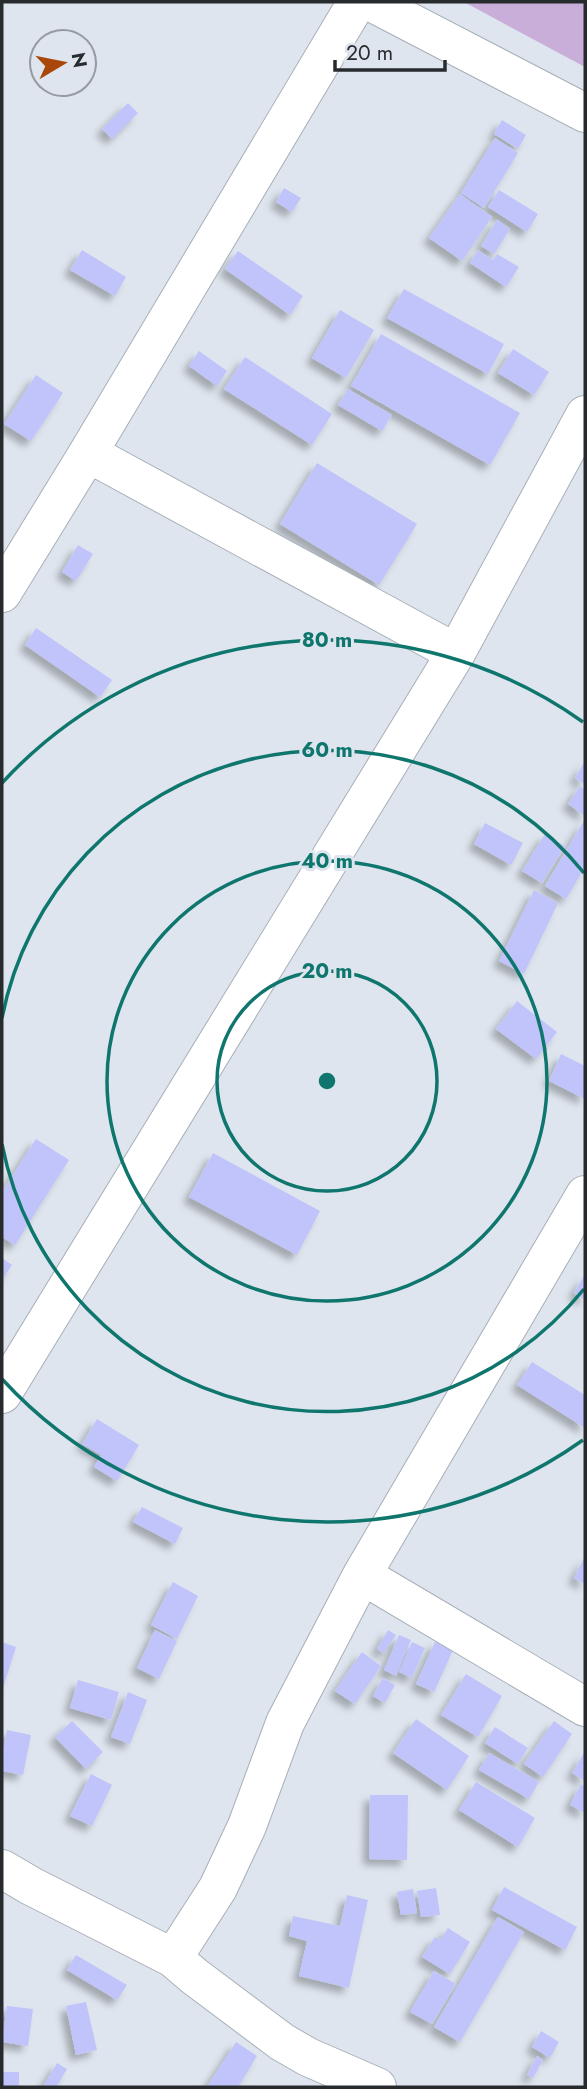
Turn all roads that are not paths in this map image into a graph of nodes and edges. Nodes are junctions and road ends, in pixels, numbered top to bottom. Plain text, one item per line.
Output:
1 (357, 2) edge
2 (371, 2) edge
3 (585, 113) edge
4 (585, 415) edge
5 (88, 453) junction
6 (2, 593) edge
7 (456, 653) junction
8 (585, 1195) edge
9 (7, 1375) edge
10 (362, 1576) junction
11 (585, 1707) edge
12 (2, 1869) edge
13 (173, 1958) junction
14 (377, 2087) edge

1 - 5 street
2 - 3 street
4 - 7 street
5 - 6 street
5 - 7 street
7 - 9 street
8 - 10 street
10 - 11 street
10 - 13 street
12 - 13 street
13 - 14 street

